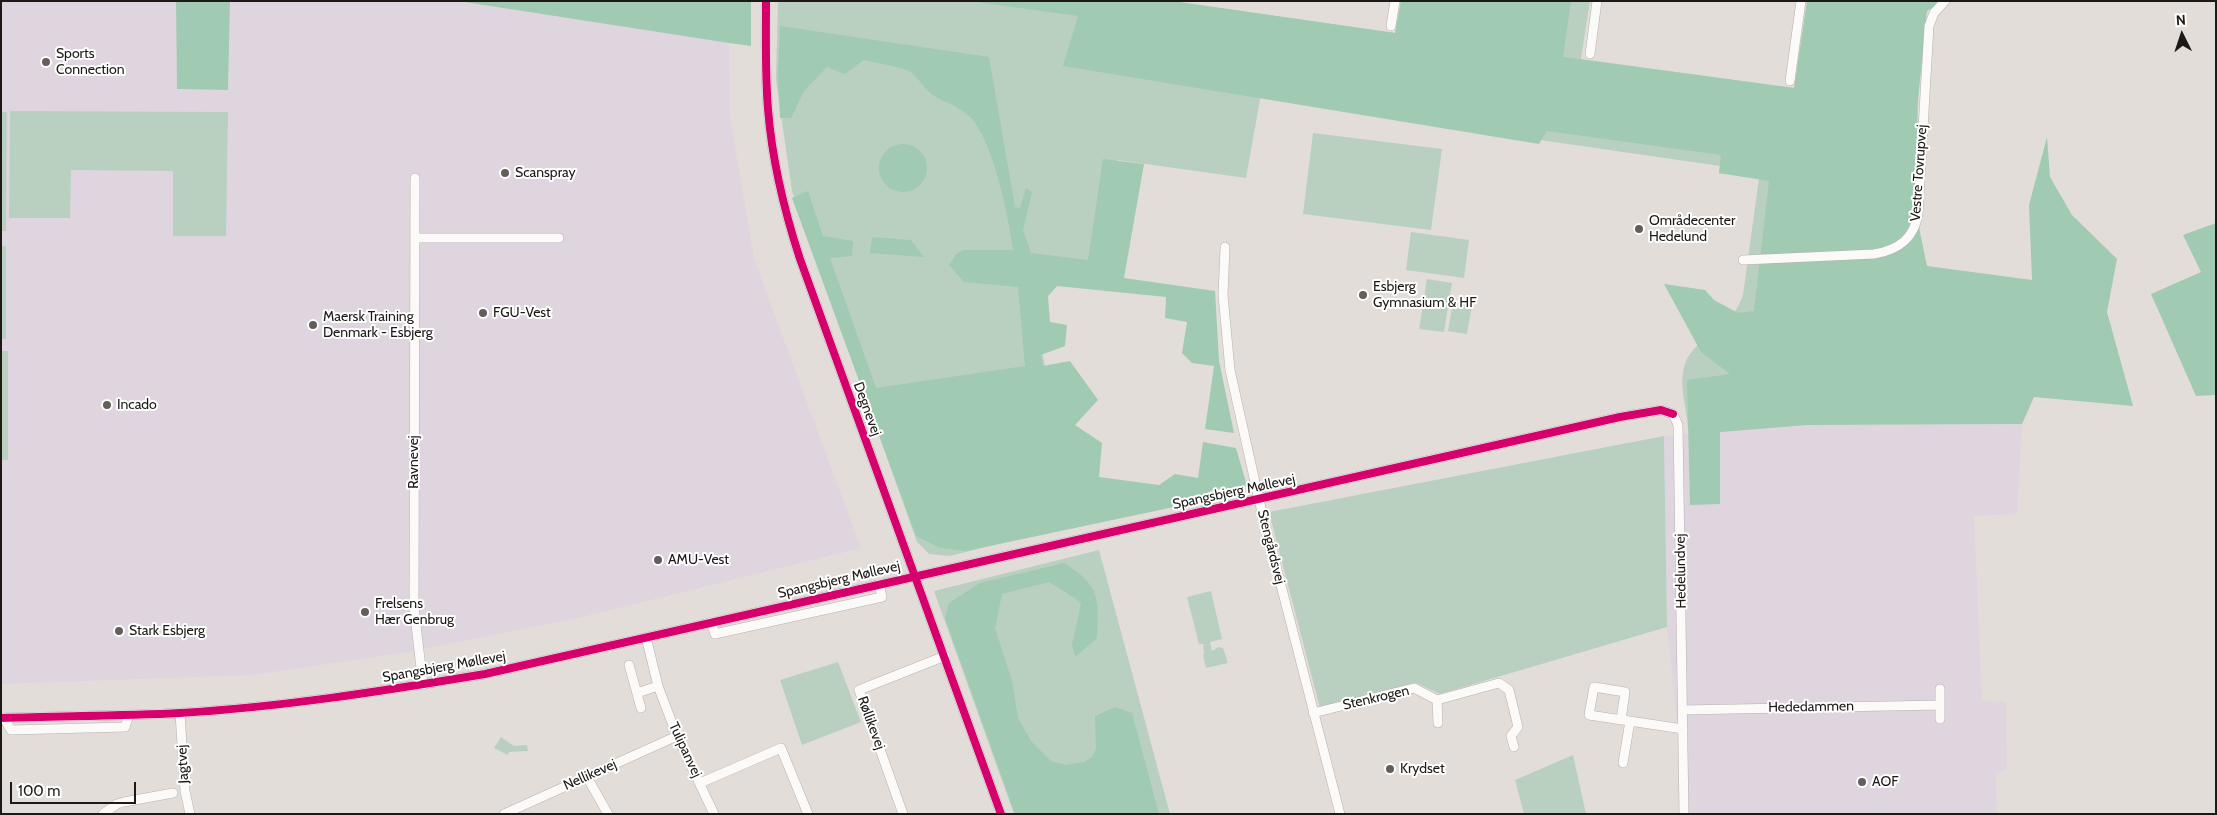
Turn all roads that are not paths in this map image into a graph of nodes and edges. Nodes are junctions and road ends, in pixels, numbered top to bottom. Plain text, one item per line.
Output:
1 (766, 1) edge
2 (1395, 1) edge
3 (1597, 1) edge
4 (1801, 1) edge
5 (1945, 1) edge
6 (1391, 26) dead end
7 (1590, 54) dead end
8 (1790, 81) dead end
9 (416, 178) dead end
10 (415, 238) junction
11 (559, 238) dead end
12 (1225, 247) dead end
13 (1743, 260) dead end
14 (1673, 414) joint
15 (1259, 500) junction
16 (914, 576) junction
17 (879, 584) junction
18 (711, 622) junction
19 (646, 637) junction
20 (945, 656) junction
21 (629, 665) dead end
22 (423, 685) junction
23 (658, 686) junction
24 (1940, 689) dead end
25 (637, 693) junction
26 (1437, 700) junction
27 (1940, 705) junction
28 (641, 708) dead end
29 (1683, 710) junction
30 (180, 713) junction
31 (1313, 713) junction
32 (2, 718) edge
33 (1940, 719) dead end
34 (1625, 720) junction
35 (1438, 723) dead end
36 (1683, 729) junction
37 (677, 736) junction
38 (1514, 747) dead end
39 (1624, 763) dead end
40 (587, 777) junction
41 (700, 783) junction
42 (173, 793) dead end
43 (509, 813) edge
44 (104, 814) edge
45 (190, 814) edge
46 (608, 814) edge
47 (714, 814) edge
48 (808, 814) edge
49 (903, 814) edge
50 (1001, 814) edge
51 (1340, 814) edge
52 (1684, 814) edge

1 - 16 street, Degnevej
2 - 6 street
3 - 7 street
4 - 8 street
5 - 13 street, Vestre Tovrupvej
9 - 10 street, Ravnevej
10 - 11 street
10 - 22 street, Ravnevej
12 - 15 street, Stengårdsvej
14 - 15 street, Spangsbjerg Møllevej
14 - 29 street, Hedelundvej
15 - 16 street, Spangsbjerg Møllevej
15 - 31 street, Stengårdsvej
16 - 17 street, Spangsbjerg Møllevej
16 - 20 street, Degnevej
17 - 18 street, Spangsbjerg Møllevej
17 - 18 street, Spangsbjerg Møllevej
18 - 19 street, Spangsbjerg Møllevej
19 - 22 street, Spangsbjerg Møllevej
19 - 23 street, Tulipanvej
20 - 49 street, Røllikevej
20 - 50 street, Degnevej
21 - 25 street
22 - 30 street, Spangsbjerg Møllevej
23 - 25 street
23 - 37 street, Tulipanvej
24 - 27 street
25 - 28 street
26 - 31 street, Stenkrogen
26 - 35 street
26 - 38 street
27 - 29 street, Hededammen
27 - 33 street
29 - 36 street, Hedelundvej
30 - 32 street, Spangsbjerg Møllevej
30 - 45 street, Jagtvej
31 - 51 street, Stengårdsvej
34 - 34 street
34 - 36 street
34 - 39 street
36 - 52 street, Hedelundvej
37 - 40 street, Nellikevej
37 - 41 street, Tulipanvej
40 - 43 street, Nellikevej
40 - 46 street
41 - 47 street, Tulipanvej
41 - 48 street
42 - 44 street

